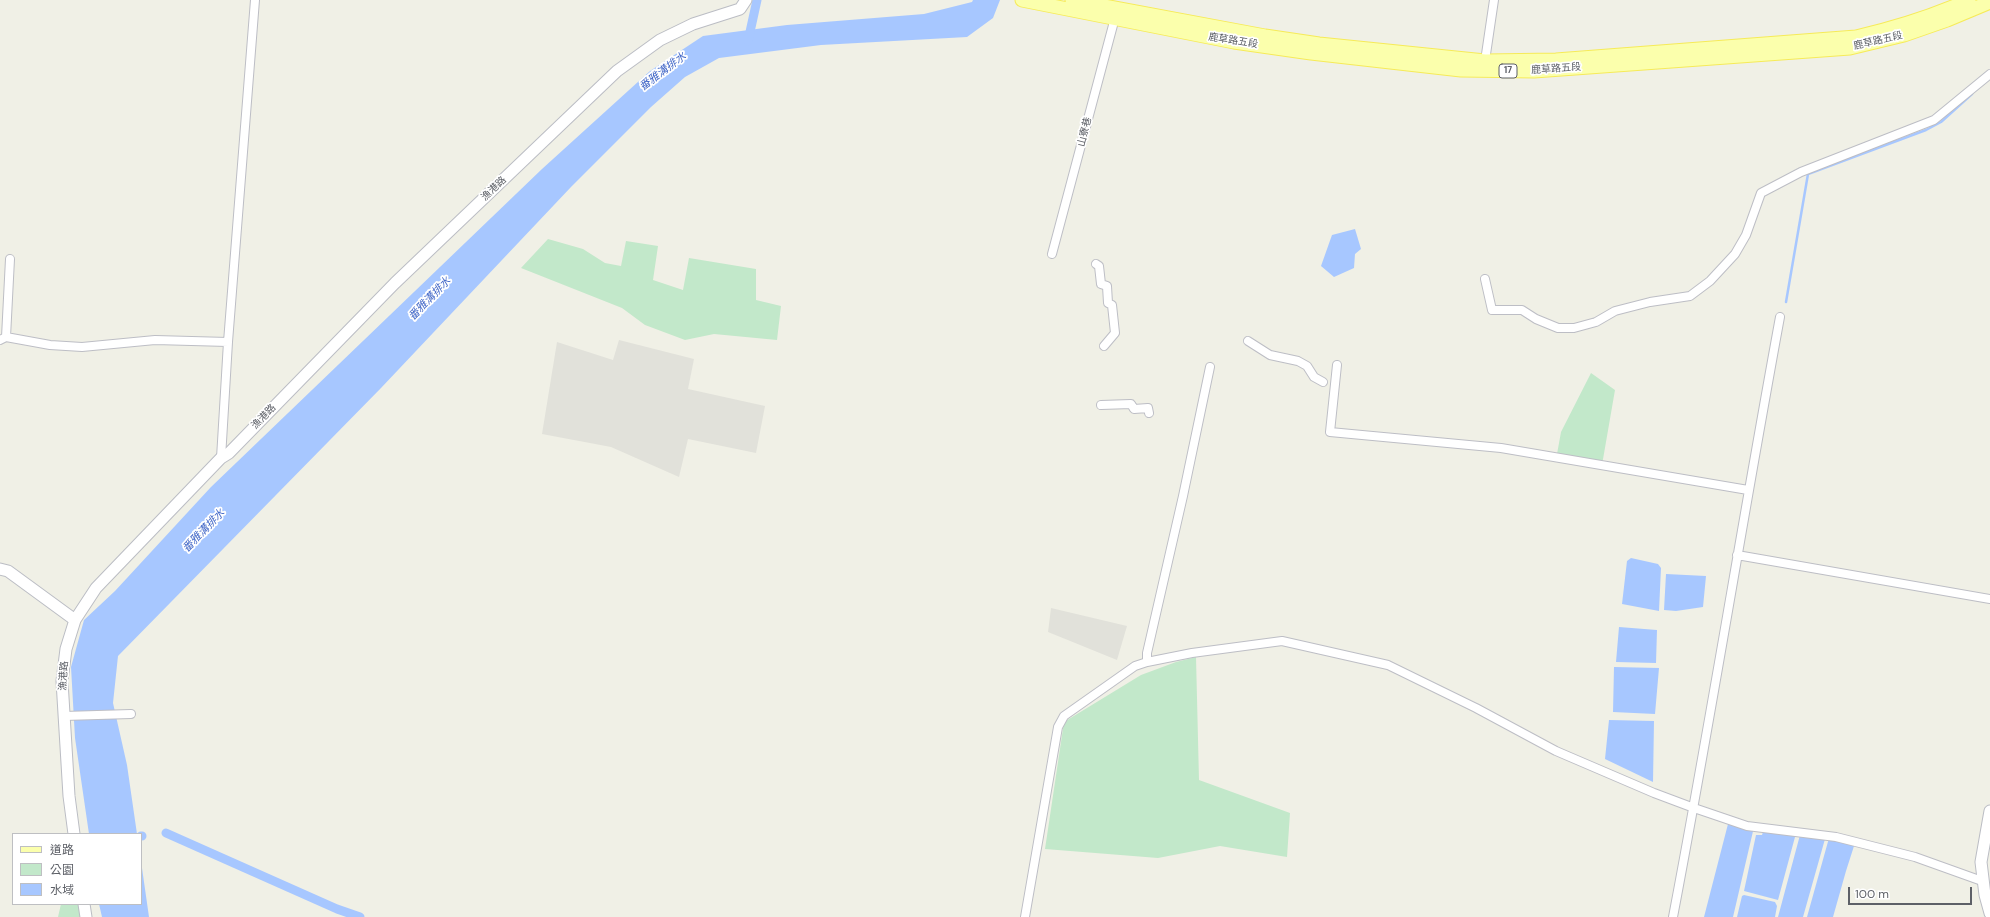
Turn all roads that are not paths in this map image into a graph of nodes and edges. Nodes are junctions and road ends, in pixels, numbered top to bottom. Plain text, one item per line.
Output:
1 (255, 0) edge
2 (746, 0) edge
3 (1022, 0) edge
4 (1072, 0) edge
5 (1494, 0) edge
6 (1969, 0) edge
7 (1990, 2) edge
8 (1116, 15) junction
9 (1485, 61) junction
10 (1990, 74) edge
11 (1052, 254) dead end
12 (10, 259) dead end
13 (1096, 264) dead end
14 (1485, 279) dead end
15 (1780, 317) dead end
16 (3, 339) edge
17 (1248, 341) dead end
18 (228, 342) junction
19 (1104, 346) dead end
20 (1337, 365) dead end
21 (1210, 366) dead end
22 (1323, 382) dead end
23 (1101, 405) dead end
24 (1149, 413) dead end
25 (221, 458) junction
26 (1748, 490) junction
27 (1737, 555) junction
28 (0, 569) edge
29 (1990, 599) edge
30 (75, 620) junction
31 (1147, 662) junction
32 (131, 714) dead end
33 (64, 716) junction
34 (1694, 808) junction
35 (1990, 811) edge
36 (74, 833) edge
37 (1982, 881) junction
38 (84, 905) edge
39 (1990, 913) edge
40 (86, 917) edge
41 (1025, 917) edge
42 (1673, 917) edge

1 - 18 street
2 - 25 street, 漁港路
3 - 8 main road, 鹿草路五段 / 17
4 - 8 main road, 鹿草路五段 / 17
5 - 9 street
6 - 9 main road, 鹿草路五段 / 17
7 - 8 main road, 鹿草路五段 / 17
8 - 9 main road, 鹿草路五段 / 17
8 - 11 street, 山寮巷
10 - 14 street
12 - 16 street
13 - 19 street
15 - 26 street
16 - 18 street
17 - 22 street
18 - 25 street
20 - 26 street
21 - 31 street
23 - 24 street
25 - 30 street, 漁港路
26 - 27 street
27 - 29 street
27 - 34 street
28 - 30 street
30 - 33 street, 漁港路
31 - 34 street
31 - 41 street
32 - 33 street
33 - 36 street, 漁港路
34 - 37 street
34 - 42 street
35 - 37 street
37 - 39 street
38 - 40 street

